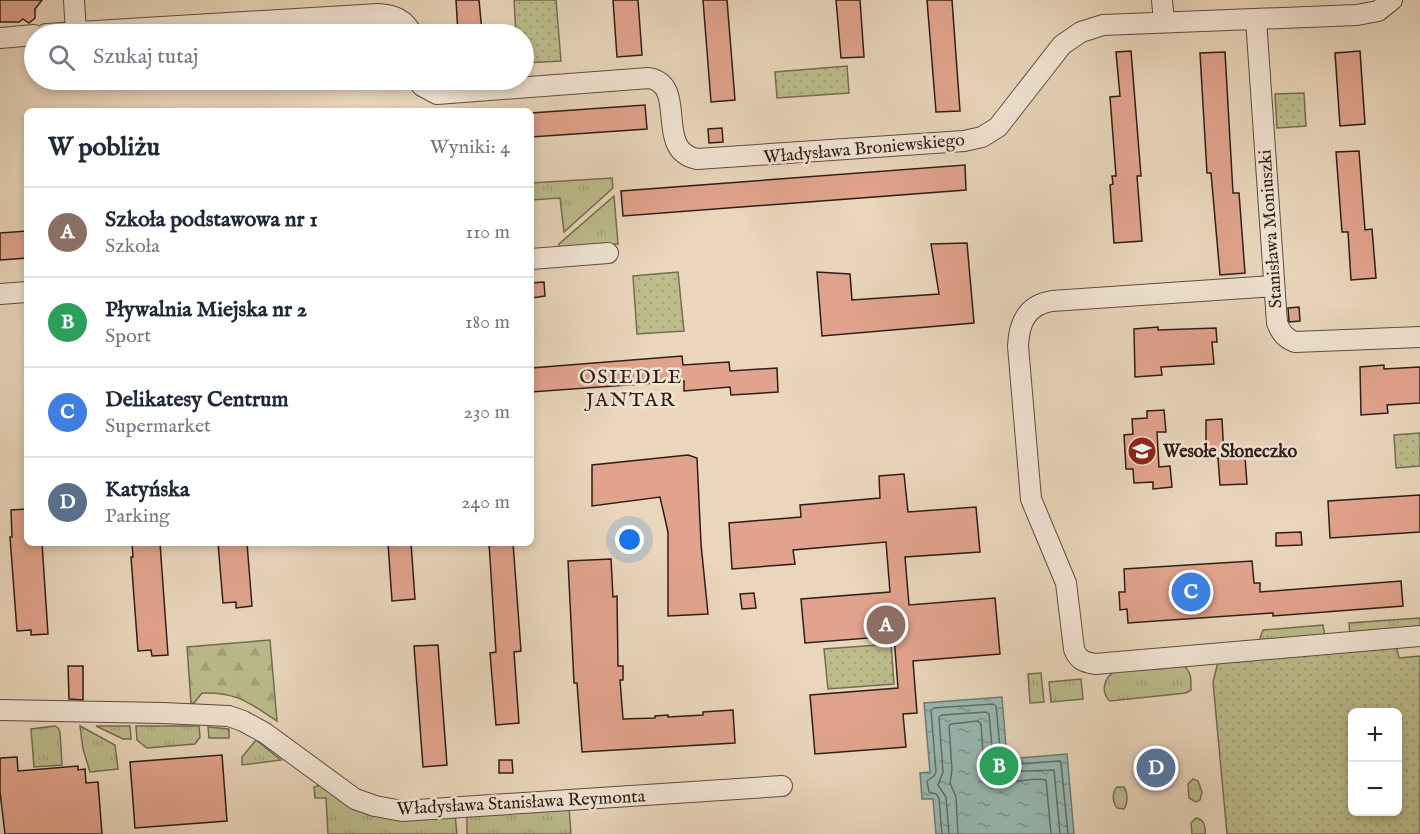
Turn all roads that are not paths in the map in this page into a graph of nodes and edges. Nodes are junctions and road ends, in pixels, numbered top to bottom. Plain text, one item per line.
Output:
1 (74, 0) edge
2 (1162, 0) edge
3 (1392, 0) edge
4 (1256, 19) junction
5 (1164, 22) junction
6 (76, 24) edge
7 (210, 24) edge
8 (405, 24) edge
9 (24, 36) edge
10 (0, 38) edge
11 (534, 87) edge
12 (430, 90) edge
13 (490, 90) edge
14 (608, 253) dead end
15 (534, 259) edge
16 (1274, 286) junction
17 (24, 292) edge
18 (0, 294) edge
19 (1420, 337) edge
20 (1420, 636) edge
21 (0, 710) edge
22 (782, 786) dead end

1 - 6 street
2 - 5 street
3 - 4 street, Władysława Broniewskiego
4 - 5 street, Władysława Broniewskiego
4 - 16 street, Stanisława Moniuszki
5 - 11 street, Władysława Broniewskiego
7 - 8 street
9 - 10 street
12 - 13 street, Władysława Broniewskiego
14 - 15 street
16 - 19 street, Stanisława Moniuszki
16 - 20 street
17 - 18 street
21 - 22 street, Władysława Stanisława Reymonta

